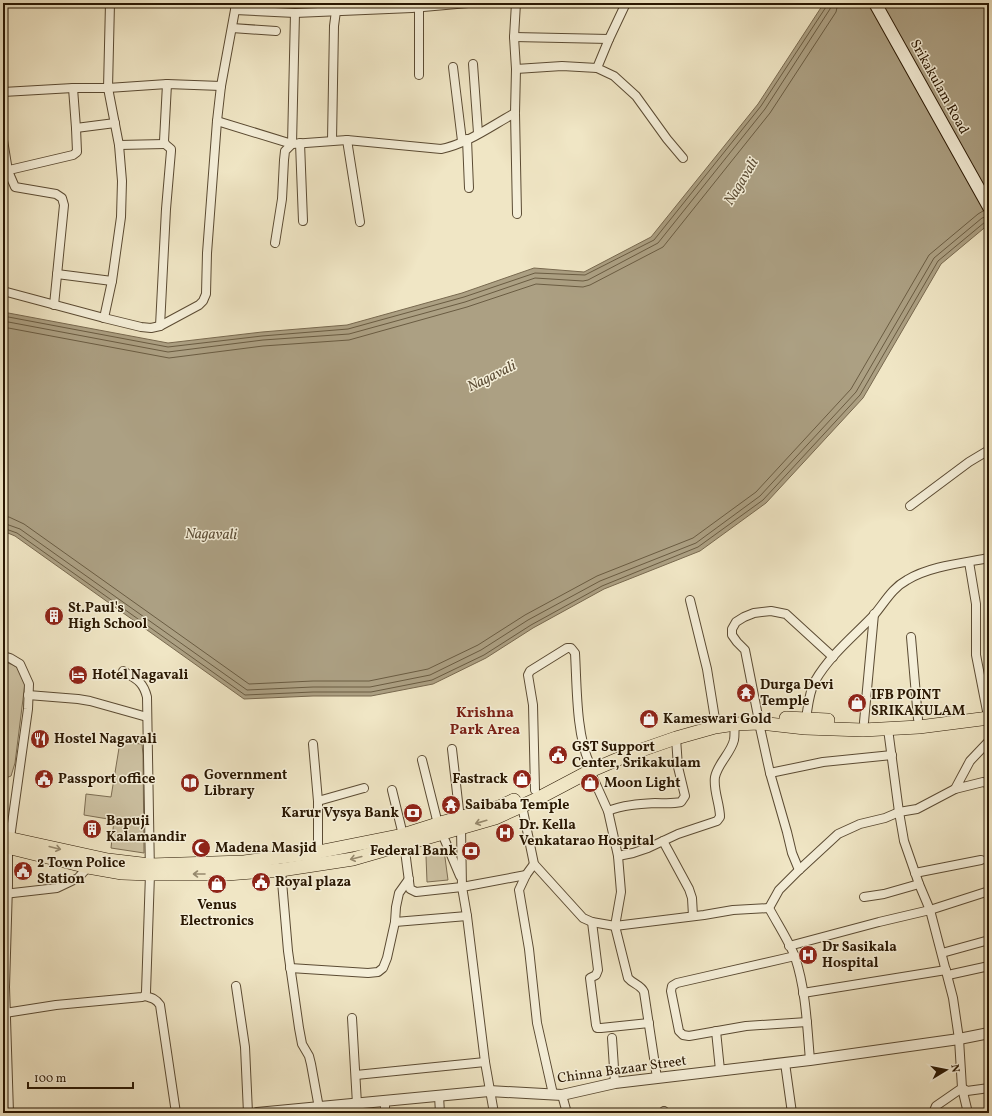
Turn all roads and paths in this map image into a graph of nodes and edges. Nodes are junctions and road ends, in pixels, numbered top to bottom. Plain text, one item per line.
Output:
1 (110, 3) edge
2 (468, 3) edge
3 (516, 3) edge
4 (626, 3) edge
5 (875, 3) edge
6 (236, 6) edge
7 (419, 8) junction
8 (336, 11) junction
9 (294, 12) junction
10 (232, 28) junction
11 (276, 31) dead end
12 (514, 37) junction
13 (609, 39) junction
14 (473, 64) dead end
15 (453, 67) dead end
16 (597, 68) junction
17 (516, 70) junction
18 (419, 75) dead end
19 (167, 84) junction
20 (221, 86) junction
21 (73, 88) junction
22 (108, 88) junction
23 (3, 92) edge
24 (515, 113) junction
25 (217, 121) junction
26 (115, 123) junction
27 (76, 128) junction
28 (478, 133) junction
29 (3, 140) edge
30 (332, 140) junction
31 (347, 140) junction
32 (464, 140) junction
33 (300, 143) junction
34 (165, 144) junction
35 (292, 144) junction
36 (119, 145) junction
37 (683, 158) dead end
38 (6, 171) edge
39 (469, 188) dead end
40 (989, 207) edge
41 (517, 214) dead end
42 (304, 221) dead end
43 (360, 222) dead end
44 (275, 243) dead end
45 (57, 274) junction
46 (112, 281) junction
47 (3, 291) edge
48 (54, 305) junction
49 (104, 318) junction
50 (160, 326) junction
51 (989, 450) edge
52 (910, 506) dead end
53 (989, 558) edge
54 (969, 562) junction
55 (690, 600) dead end
56 (874, 614) junction
57 (911, 637) dead end
58 (3, 656) edge
59 (833, 657) junction
60 (123, 671) dead end
61 (28, 695) junction
62 (988, 713) edge
63 (147, 717) junction
64 (715, 719) junction
65 (806, 719) junction
66 (918, 719) junction
67 (758, 720) junction
68 (864, 722) junction
69 (735, 724) junction
70 (888, 729) junction
71 (676, 738) junction
72 (989, 741) edge
73 (313, 744) dead end
74 (452, 749) dead end
75 (892, 755) junction
76 (422, 760) dead end
77 (590, 768) junction
78 (770, 773) junction
79 (989, 784) edge
80 (364, 788) dead end
81 (955, 789) junction
82 (392, 790) dead end
83 (535, 790) junction
84 (318, 801) junction
85 (522, 806) junction
86 (608, 811) junction
87 (899, 812) junction
88 (460, 823) junction
89 (440, 828) junction
90 (403, 839) junction
91 (663, 841) junction
92 (6, 842) edge
93 (618, 856) junction
94 (318, 858) junction
95 (981, 860) dead end
96 (534, 864) junction
97 (88, 867) junction
98 (150, 870) junction
99 (281, 870) junction
100 (799, 870) junction
101 (915, 873) junction
102 (526, 875) junction
103 (409, 879) junction
104 (462, 884) junction
105 (919, 884) junction
106 (989, 890) edge
107 (5, 894) edge
108 (864, 897) dead end
109 (769, 908) junction
110 (930, 910) junction
111 (467, 916) junction
112 (693, 916) junction
113 (396, 922) junction
114 (592, 922) junction
115 (615, 926) junction
116 (989, 940) edge
117 (789, 946) junction
118 (942, 953) junction
119 (795, 956) junction
120 (989, 966) edge
121 (290, 968) junction
122 (947, 973) junction
123 (236, 986) dead end
124 (803, 993) junction
125 (145, 996) junction
126 (5, 1013) junction
127 (352, 1018) dead end
128 (807, 1022) junction
129 (649, 1023) junction
130 (716, 1031) junction
131 (989, 1033) edge
132 (612, 1038) dead end
133 (959, 1039) junction
134 (810, 1060) junction
135 (485, 1062) junction
136 (785, 1063) junction
137 (720, 1070) junction
138 (356, 1075) junction
139 (657, 1078) junction
140 (615, 1083) junction
141 (962, 1088) junction
142 (989, 1088) edge
143 (489, 1091) junction
144 (558, 1095) junction
145 (440, 1096) junction
146 (385, 1101) junction
147 (357, 1104) junction
148 (319, 1108) junction
149 (9, 1113) edge
150 (176, 1113) edge
151 (248, 1113) edge
152 (257, 1113) edge
153 (385, 1113) edge
154 (440, 1113) edge
155 (494, 1113) edge
156 (567, 1113) edge
157 (792, 1113) edge
158 (933, 1113) edge
159 (968, 1113) edge

1 - 22 street
2 - 7 street
3 - 12 street
4 - 13 street
5 - 40 main road, Srikakulam Road
6 - 9 street
6 - 10 street
7 - 8 street
7 - 18 street
8 - 9 street
8 - 30 street
9 - 35 street
10 - 11 street
10 - 20 street
12 - 13 street
12 - 17 street
13 - 16 street
14 - 28 street
15 - 32 street
16 - 17 street
16 - 37 street
17 - 24 street
19 - 20 street
19 - 22 street
19 - 34 street
20 - 25 street
21 - 22 street
21 - 23 street
21 - 27 street
22 - 26 street
24 - 28 street
24 - 41 street
25 - 35 street
25 - 50 street
26 - 27 street
26 - 36 street
27 - 38 street
28 - 32 street
29 - 38 street
30 - 31 street
30 - 33 street
31 - 32 street
31 - 43 street
32 - 39 street
33 - 35 street
33 - 42 street
34 - 36 street
34 - 50 street
35 - 44 street
36 - 46 street
38 - 45 street
45 - 46 street
45 - 48 street
46 - 49 street
47 - 48 street
48 - 49 street
49 - 50 street
51 - 52 street
53 - 54 street
54 - 56 street
54 - 62 street
55 - 64 street
56 - 59 street
56 - 68 street
57 - 66 street
58 - 61 street
59 - 65 street
59 - 67 street
60 - 63 street
61 - 63 street
61 - 92 street
62 - 66 main road
62 - 70 main road
63 - 98 street
64 - 67 main road
64 - 77 main road
65 - 67 main road
65 - 68 main road
66 - 68 main road
67 - 69 main road
67 - 70 main road
67 - 78 street
69 - 71 main road
69 - 91 street
70 - 75 street
71 - 77 main road
71 - 86 street
72 - 81 street
73 - 84 street
74 - 88 street
75 - 78 street
75 - 87 street
76 - 89 street
77 - 83 main road
77 - 83 street
77 - 85 main road
77 - 86 street
78 - 100 street
79 - 81 street
80 - 84 street
81 - 87 street
82 - 90 street
83 - 88 main road
84 - 94 street
85 -> 88 main road
85 - 96 street
86 - 93 street
87 - 100 street
87 - 101 street
88 - 89 main road
88 - 104 street
89 - 90 main road
89 - 104 street
90 - 94 main road
90 - 103 street
91 - 93 street
91 - 112 street
92 - 97 main road
92 -> 98 main road
92 - 107 street
93 - 115 street
94 - 98 main road
94 - 99 main road
95 - 101 street
96 - 102 street
96 - 114 street
97 - 98 main road
97 - 107 street
99 -> 98 main road
98 - 125 street
99 - 121 street
100 - 109 street
101 - 105 street
102 - 104 street
102 - 144 street
103 - 104 street
103 - 113 street
104 - 111 street
105 - 108 street
105 - 110 street
106 - 110 street
107 - 126 street
109 - 112 street
109 - 117 street
110 - 117 street
110 - 118 street
111 - 113 street
111 - 135 street
112 - 115 street
113 - 121 street
114 - 115 street
114 - 129 street
115 - 129 street
116 - 118 street
117 - 119 street
118 - 122 street
119 - 124 street
119 - 130 street
120 - 122 street
121 - 148 street
122 - 124 street
122 - 133 street
123 - 151 street
124 - 128 street
125 - 126 street
125 - 150 street
126 - 149 street
127 - 138 street
128 - 130 street
128 - 134 street
129 - 139 street
130 - 137 street
131 - 133 street, Chinna Bazaar Street
132 - 140 street
133 - 134 street, Chinna Bazaar Street
133 - 141 street
134 - 136 street, Chinna Bazaar Street
135 - 138 street
135 - 143 street
136 - 137 street, Chinna Bazaar Street
136 - 157 street
137 - 139 street, Chinna Bazaar Street
138 - 147 street
139 - 140 street, Chinna Bazaar Street
140 - 144 street, Chinna Bazaar Street
141 - 142 street
141 - 158 street
141 - 159 street
143 - 144 street, Chinna Bazaar Street
143 - 145 street, Chinna Bazaar Street
143 - 155 street
144 - 156 street
145 - 146 street, Chinna Bazaar Street
145 - 154 street
146 - 147 street, Chinna Bazaar Street
146 - 153 street
147 - 148 street, Chinna Bazaar Street
148 - 152 street, Chinna Bazaar Street

